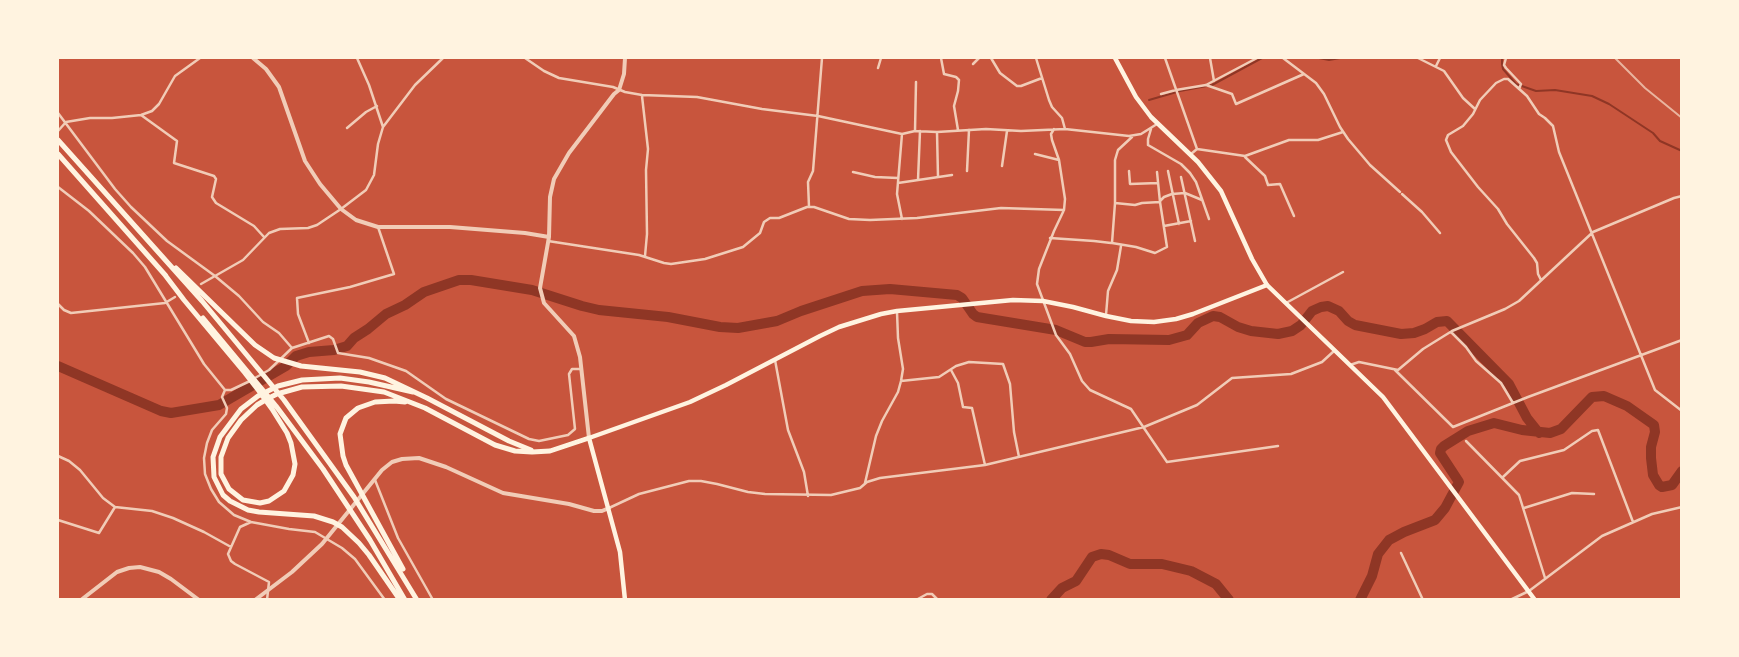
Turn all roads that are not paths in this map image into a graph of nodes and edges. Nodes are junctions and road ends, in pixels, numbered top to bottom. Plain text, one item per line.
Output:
1 (200, 58) edge
2 (253, 58) edge
3 (357, 58) edge
4 (443, 58) edge
5 (525, 58) edge
6 (625, 58) edge
7 (822, 58) edge
8 (881, 58) edge
9 (941, 58) edge
10 (979, 58) edge
11 (991, 58) edge
12 (1036, 58) edge
13 (1115, 58) edge
14 (1165, 58) edge
15 (1210, 58) edge
16 (1257, 58) edge
17 (1283, 58) edge
18 (1418, 58) edge
19 (1440, 58) edge
20 (1506, 58) edge
21 (973, 64) dead end
22 (1436, 66) junction
23 (878, 68) dead end
24 (1305, 74) junction
25 (1042, 78) junction
26 (1214, 81) junction
27 (916, 82) dead end
28 (1206, 85) junction
29 (1519, 89) junction
30 (619, 90) junction
31 (1176, 90) junction
32 (1161, 94) dead end
33 (642, 95) junction
34 (377, 106) junction
35 (1475, 110) junction
36 (58, 114) edge
37 (141, 115) junction
38 (818, 116) junction
39 (66, 122) junction
40 (1157, 124) junction
41 (383, 127) junction
42 (347, 128) dead end
43 (1151, 128) junction
44 (1054, 129) junction
45 (1065, 129) junction
46 (958, 130) junction
47 (969, 130) junction
48 (58, 131) edge
49 (915, 131) junction
50 (920, 131) junction
51 (1008, 131) junction
52 (936, 132) junction
53 (1343, 132) junction
54 (902, 134) junction
55 (1133, 136) junction
56 (58, 140) edge
57 (1197, 149) junction
58 (58, 154) edge
59 (1035, 154) dead end
60 (1190, 154) junction
61 (1245, 156) junction
62 (1059, 160) junction
63 (1002, 166) dead end
64 (1168, 170) dead end
65 (967, 171) dead end
66 (1130, 171) dead end
67 (853, 172) dead end
68 (1157, 172) dead end
69 (952, 175) dead end
70 (938, 177) junction
71 (1181, 177) dead end
72 (898, 178) junction
73 (918, 180) junction
74 (898, 183) junction
75 (1158, 183) junction
76 (58, 187) edge
77 (1185, 193) junction
78 (1172, 194) junction
79 (1682, 196) edge
80 (1202, 200) junction
81 (1160, 201) junction
82 (1116, 203) junction
83 (809, 207) junction
84 (341, 209) junction
85 (1064, 210) junction
86 (1294, 216) dead end
87 (902, 219) junction
88 (1208, 219) dead end
89 (1191, 221) junction
90 (1179, 224) junction
91 (1164, 226) junction
92 (378, 227) junction
93 (137, 229) junction
94 (1593, 232) junction
95 (1440, 233) dead end
96 (264, 237) junction
97 (1050, 238) junction
98 (549, 239) junction
99 (1196, 241) dead end
100 (1112, 243) junction
101 (1121, 246) junction
102 (645, 256) junction
103 (1342, 272) dead end
104 (215, 276) junction
105 (1541, 280) junction
106 (202, 284) dead end
107 (1267, 284) junction
108 (175, 297) dead end
109 (1044, 301) junction
110 (165, 303) junction
111 (1286, 303) junction
112 (58, 304) edge
113 (897, 310) junction
114 (1106, 316) junction
115 (1452, 331) junction
116 (1682, 340) edge
117 (309, 343) junction
118 (292, 348) junction
119 (1334, 351) junction
120 (1642, 355) junction
121 (775, 360) junction
122 (1350, 365) junction
123 (580, 369) junction
124 (951, 370) junction
125 (1395, 370) junction
126 (901, 381) junction
127 (224, 390) junction
128 (413, 392) junction
129 (1514, 402) junction
130 (274, 407) junction
131 (425, 408) junction
132 (1682, 411) edge
133 (1144, 427) junction
134 (589, 438) junction
135 (1466, 441) dead end
136 (1278, 446) dead end
137 (542, 452) junction
138 (58, 456) edge
139 (1019, 458) junction
140 (985, 465) junction
141 (1503, 477) junction
142 (374, 479) junction
143 (865, 483) junction
144 (1594, 494) dead end
145 (808, 496) junction
146 (115, 507) junction
147 (1682, 507) edge
148 (609, 508) junction
149 (1524, 508) junction
150 (58, 520) edge
151 (251, 522) junction
152 (1633, 522) junction
153 (326, 539) junction
154 (231, 547) junction
155 (1401, 554) dead end
156 (1545, 579) junction
157 (268, 590) junction
158 (1529, 591) junction
159 (82, 600) edge
160 (198, 600) edge
161 (255, 600) edge
162 (267, 600) edge
163 (385, 600) edge
164 (400, 600) edge
165 (405, 600) edge
166 (418, 600) edge
167 (433, 600) edge
168 (625, 600) edge
169 (916, 600) edge
170 (938, 600) edge
171 (1423, 600) edge
172 (1510, 600) edge
173 (1536, 600) edge

1 - 37 street
2 - 84 street
3 - 34 street
4 - 41 street
5 - 30 street
6 - 30 street
7 - 38 street
8 - 23 street
9 - 46 street
10 - 21 street
11 - 25 street
12 - 25 street
13 - 40 main road
14 - 31 street
15 - 26 street
16 - 26 street
17 - 24 street
18 - 22 street
19 - 22 street
20 - 29 street
22 - 35 street
24 - 28 street
24 - 53 street
25 - 45 street
26 - 28 street
27 - 49 street
28 - 31 street
29 - 35 street
29 - 94 street
30 - 33 street
30 - 98 street
31 - 32 street
31 - 57 street
33 - 38 street
33 - 102 street
34 - 41 street
34 - 42 street
35 - 105 street
36 - 39 street
37 - 39 street
37 - 96 street
38 - 54 street
38 - 83 street
39 - 48 street
39 - 104 street
40 - 43 street
40 - 60 main road
41 - 84 street
43 - 55 street
43 - 80 street
44 - 45 street
44 - 51 street
44 - 62 street
45 - 55 street
46 - 47 street
46 - 52 street
47 - 51 street
47 - 65 street
49 - 50 street
49 - 54 street
50 - 52 street
50 - 73 street
51 - 63 street
52 - 70 street
53 - 61 street
53 - 95 street
54 - 72 street
55 - 82 street
56 - 93 highway
57 - 60 street
57 - 61 street
58 - 130 highway
59 - 62 street
60 - 107 main road
61 - 86 street
62 - 85 street
64 - 78 street
66 - 75 street
67 - 72 street
68 - 75 street
69 - 70 street
70 - 73 street
71 - 77 street
72 - 74 street
73 - 74 street
74 - 87 street
75 - 81 street
76 - 110 street
77 - 78 street
77 - 80 street
77 - 89 street
78 - 81 street
78 - 90 street
79 - 94 street
80 - 88 street
81 - 82 street
81 - 91 street
82 - 100 street
83 - 87 street
83 - 102 street
84 - 92 street
84 - 96 street
85 - 87 street
85 - 97 street
89 - 90 street
89 - 99 street
90 - 91 street
91 - 101 street
92 - 98 street
92 - 117 street
93 - 128 highway
93 - 166 highway
94 - 105 street
94 - 120 street
96 - 104 street
97 - 100 street
97 - 109 street
98 - 102 street
98 - 123 street
100 - 101 street
101 - 114 street
103 - 111 street
104 - 106 street
104 - 118 street
105 - 115 street
107 - 111 main road
107 - 114 main road
108 - 110 street
109 - 113 main road
109 - 114 main road
109 - 133 street
110 - 112 street
110 - 127 street
111 - 119 main road
113 - 121 main road
113 - 126 street
115 - 125 street
115 - 129 street
116 - 120 street
117 - 118 street
117 - 123 street
118 - 127 street
119 - 122 main road
119 - 133 street
120 - 129 street
120 - 132 street
121 - 134 main road
121 - 145 street
122 - 125 street
122 - 158 main road
123 - 134 street
124 - 126 street
124 - 139 street
124 - 140 street
125 - 129 street
126 - 143 street
127 - 151 street
128 - 137 highway
128 - 164 highway
130 - 131 highway
130 - 165 highway
131 - 137 highway
131 - 166 highway
133 - 136 street
133 - 139 street
134 - 137 highway
134 - 148 main road
135 - 141 street
138 - 146 street
139 - 140 street
140 - 143 street
141 - 149 street
141 - 152 street
142 - 148 street
142 - 153 street
142 - 167 street
143 - 145 street
144 - 149 street
145 - 148 street
146 - 150 street
146 - 154 street
147 - 152 street
148 - 168 main road
149 - 156 street
151 - 153 street
151 - 154 street
152 - 156 street
153 - 157 street
153 - 163 street
154 - 157 street
155 - 171 street
156 - 158 street
157 - 161 street
157 - 162 street
158 - 172 street
158 - 173 main road
159 - 160 street
169 - 170 street

